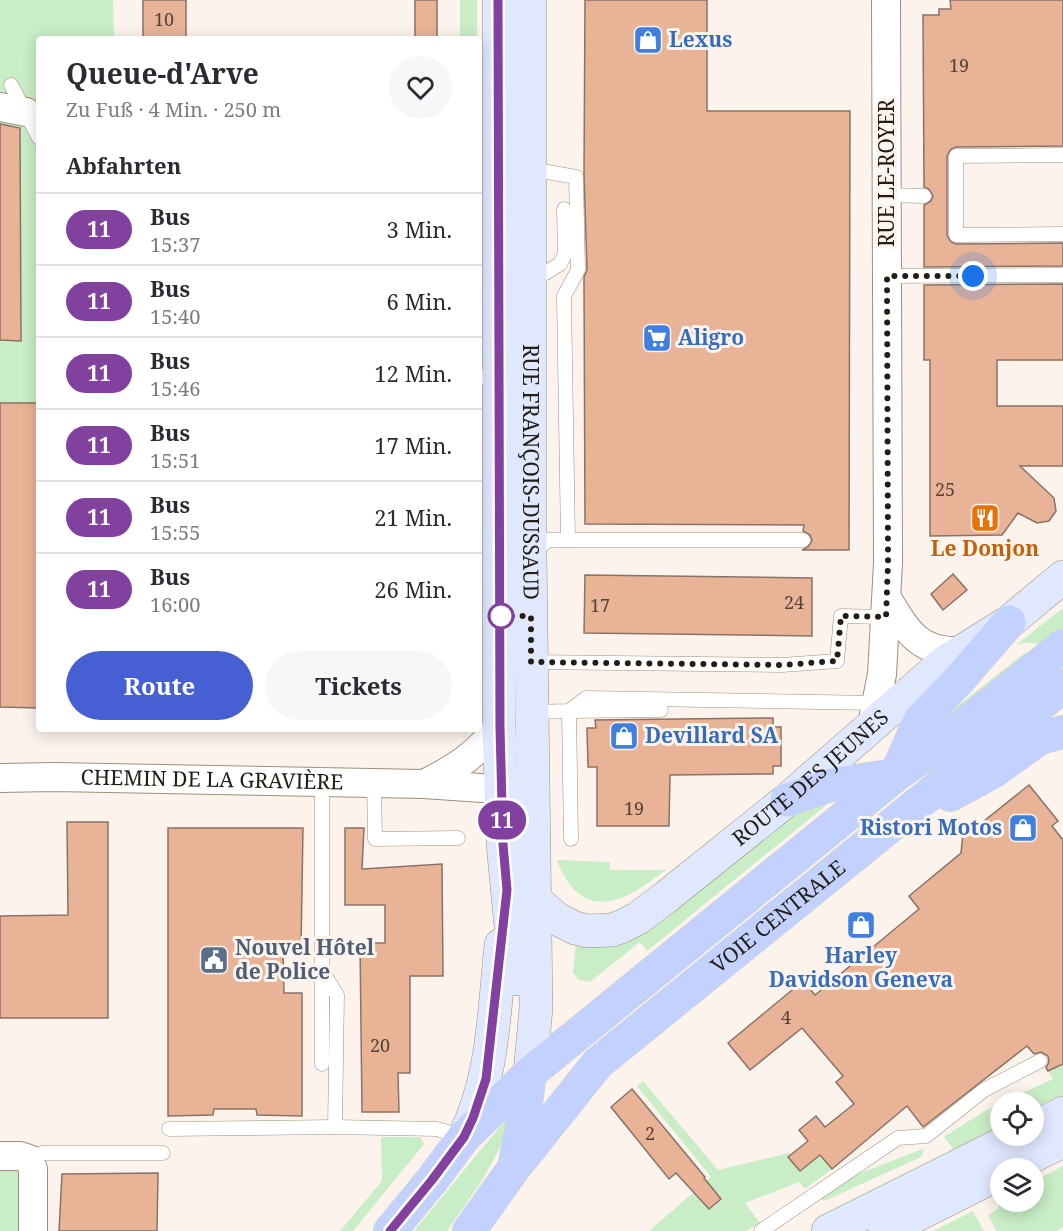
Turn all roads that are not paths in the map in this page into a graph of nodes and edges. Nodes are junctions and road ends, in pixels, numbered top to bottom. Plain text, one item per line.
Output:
1 (498, 0) edge
2 (530, 0) edge
3 (886, 0) edge
4 (508, 57) junction
5 (12, 101) edge
6 (36, 134) edge
7 (1063, 155) edge
8 (530, 169) junction
9 (887, 195) junction
10 (924, 196) dead end
11 (564, 209) dead end
12 (1063, 234) edge
13 (1063, 275) edge
14 (887, 276) junction
15 (530, 282) junction
16 (489, 377) edge
17 (568, 540) junction
18 (802, 540) dead end
19 (515, 555) junction
20 (1063, 577) edge
21 (887, 608) junction
22 (1008, 622) junction
23 (1063, 646) edge
24 (962, 651) junction
25 (531, 662) junction
26 (1020, 682) junction
27 (1060, 694) edge
28 (661, 710) dead end
29 (569, 711) junction
30 (532, 712) junction
31 (874, 714) junction
32 (500, 727) junction
33 (1063, 732) edge
34 (896, 775) junction
35 (0, 778) edge
36 (322, 782) junction
37 (374, 783) junction
38 (424, 784) junction
39 (517, 790) junction
40 (787, 800) junction
41 (884, 830) junction
42 (458, 838) dead end
43 (571, 840) dead end
44 (529, 900) junction
45 (322, 971) junction
46 (1040, 1061) dead end
47 (535, 1062) junction
48 (322, 1064) dead end
49 (598, 1064) junction
50 (1063, 1113) edge
51 (1044, 1123) edge
52 (335, 1127) junction
53 (1063, 1127) edge
54 (169, 1129) dead end
55 (464, 1137) junction
56 (1063, 1141) edge
57 (998, 1146) edge
58 (163, 1153) dead end
59 (0, 1156) edge
60 (1029, 1158) edge
61 (28, 1159) junction
62 (514, 1168) junction
63 (990, 1178) edge
64 (33, 1231) edge
65 (390, 1231) edge
66 (470, 1231) edge
67 (761, 1231) edge
68 (828, 1231) edge
69 (857, 1231) edge
70 (885, 1231) edge

1 - 4 main road, RUE FRANÇOIS-DUSSAUD
2 - 4 main road, RUE FRANÇOIS-DUSSAUD
3 - 9 street, RUE LE-ROYER
4 - 8 main road, RUE FRANÇOIS-DUSSAUD
4 - 16 main road, RUE FRANÇOIS-DUSSAUD
5 - 6 lane
7 - 12 lane
8 - 15 main road, RUE FRANÇOIS-DUSSAUD
8 - 17 lane
9 - 10 lane
9 - 14 street, RUE LE-ROYER
11 - 15 lane
13 - 14 lane
14 - 21 street, RUE LE-ROYER
15 - 19 main road, RUE FRANÇOIS-DUSSAUD
16 - 19 main road, RUE FRANÇOIS-DUSSAUD
17 - 18 lane
17 - 19 lane
19 - 25 main road, RUE FRANÇOIS-DUSSAUD
19 - 32 main road, RUE FRANÇOIS-DUSSAUD
20 - 22 main road, ROUTE DES JEUNES
21 - 24 street
21 - 25 lane
21 - 31 street, RUE LE-ROYER
22 - 24 main road, ROUTE DES JEUNES
22 - 34 main road
23 - 26 main road, VOIE CENTRALE
24 - 31 main road, ROUTE DES JEUNES
25 - 30 main road, RUE FRANÇOIS-DUSSAUD
26 - 27 main road
26 - 34 main road, VOIE CENTRALE
27 - 41 main road, VOIE CENTRALE
28 - 29 lane
29 - 30 lane
29 - 31 lane
29 - 43 lane
30 - 39 main road, RUE FRANÇOIS-DUSSAUD
31 - 40 main road, ROUTE DES JEUNES
32 - 38 street, CHEMIN DE LA GRAVIÈRE
32 - 39 main road, RUE FRANÇOIS-DUSSAUD
33 - 41 main road
34 - 40 main road
34 - 47 main road, VOIE CENTRALE
35 - 36 street, CHEMIN DE LA GRAVIÈRE
36 - 37 street, CHEMIN DE LA GRAVIÈRE
36 - 45 lane
37 - 38 street, CHEMIN DE LA GRAVIÈRE
37 - 42 lane
38 - 39 street, CHEMIN DE LA GRAVIÈRE
39 - 44 main road, RUE FRANÇOIS-DUSSAUD
40 - 44 main road, ROUTE DES JEUNES
41 - 49 main road, VOIE CENTRALE
44 - 47 main road, RUE FRANÇOIS-DUSSAUD
44 - 55 main road, RUE FRANÇOIS-DUSSAUD
45 - 48 lane
45 - 52 lane
46 - 67 lane
47 - 49 main road
47 - 55 main road
47 - 62 main road
49 - 62 main road, VOIE CENTRALE
50 - 51 main road
52 - 54 lane
52 - 55 lane
53 - 69 lane
55 - 65 main road
56 - 60 main road
57 - 68 main road
58 - 61 lane
59 - 61 street
61 - 64 street
62 - 66 main road
63 - 70 main road

